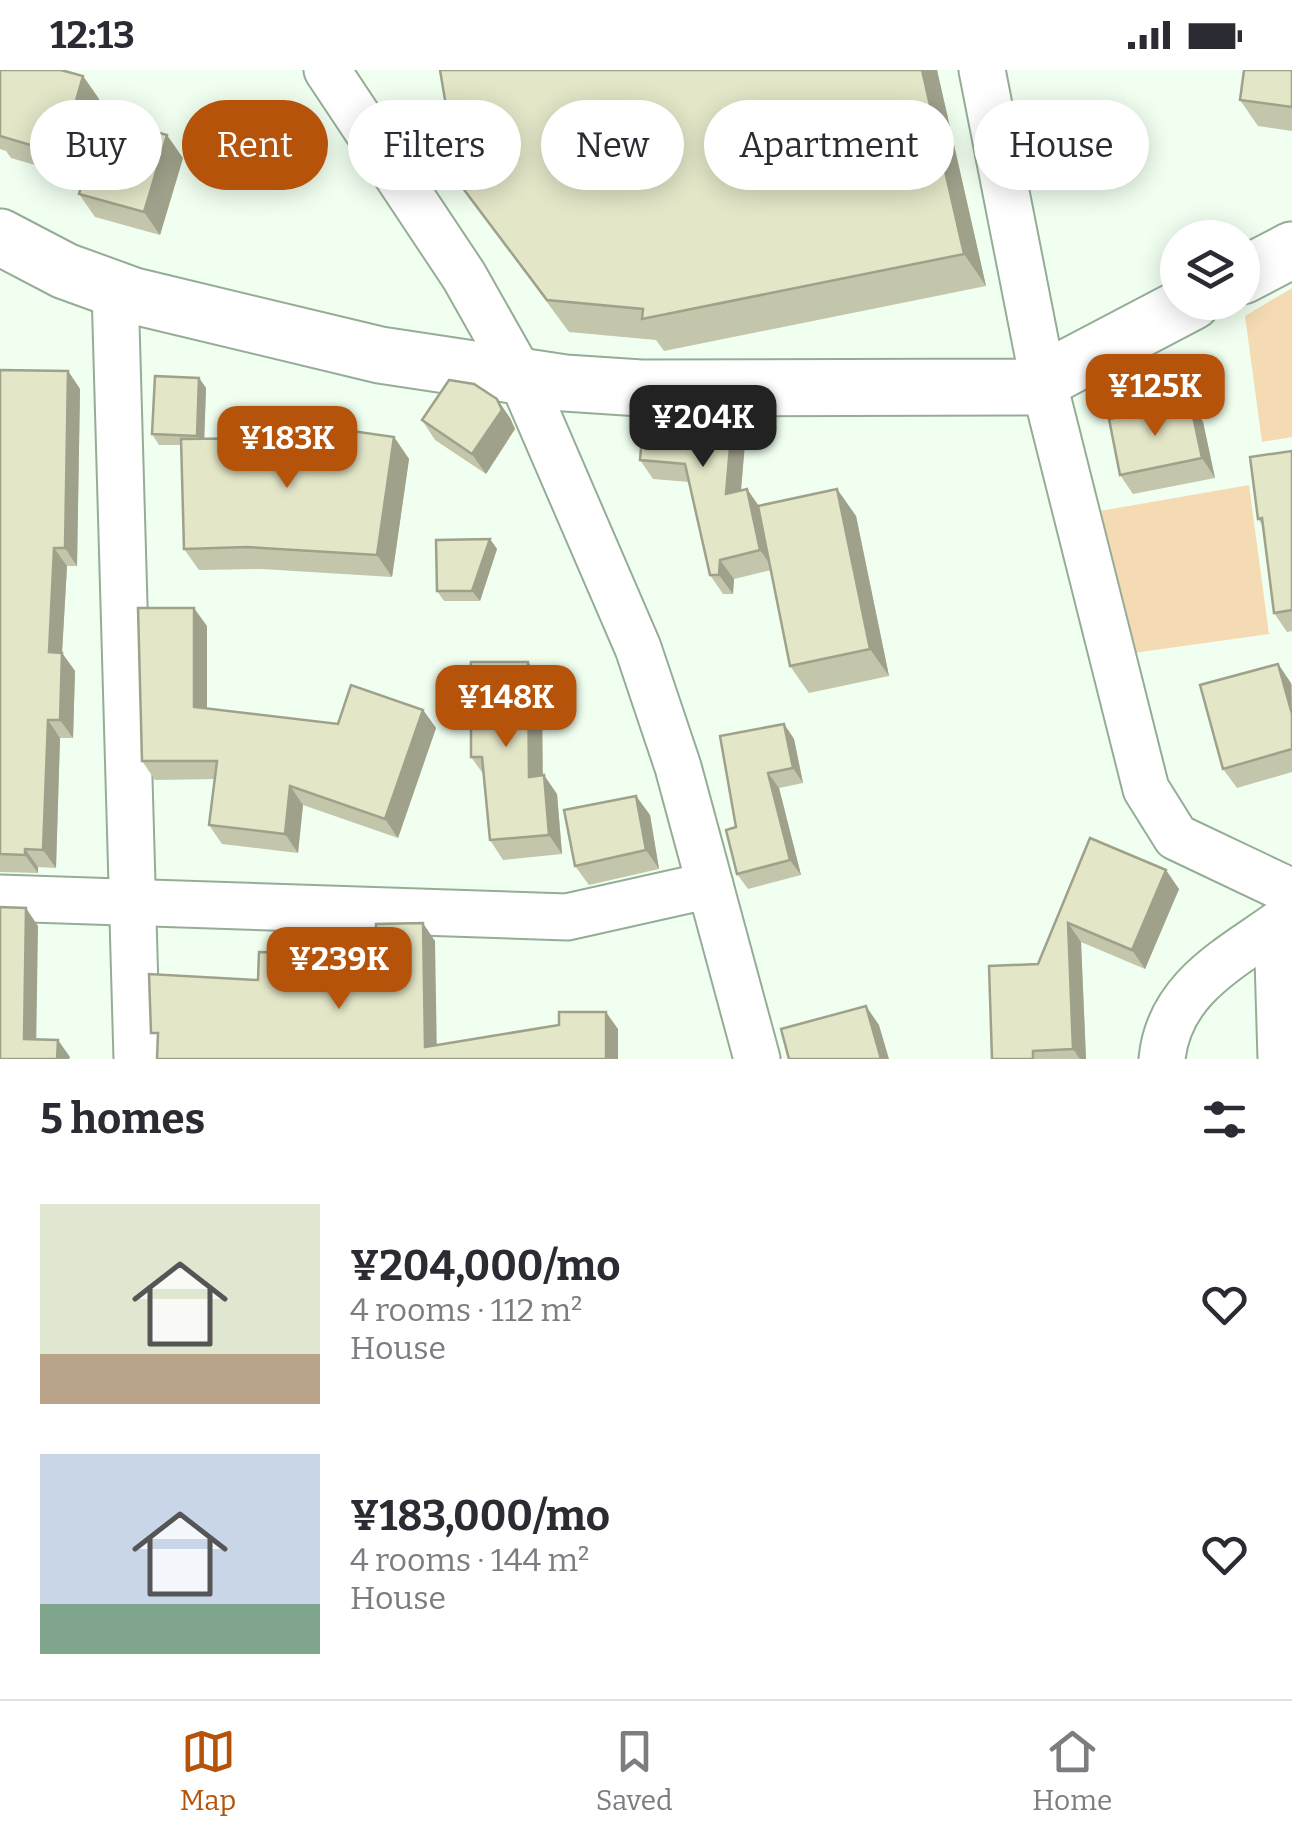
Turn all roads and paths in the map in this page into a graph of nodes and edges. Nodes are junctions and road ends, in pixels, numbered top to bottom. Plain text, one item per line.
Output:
1 (326, 70) edge
2 (982, 70) edge
3 (0, 237) edge
4 (1292, 250) edge
5 (1260, 267) edge
6 (115, 290) junction
7 (1160, 319) edge
8 (521, 377) junction
9 (1043, 380) junction
10 (710, 885) junction
11 (0, 898) edge
12 (132, 904) junction
13 (1287, 911) edge
14 (137, 1059) edge
15 (757, 1059) edge
16 (1162, 1059) edge
17 (1281, 1059) edge

1 - 8 street
2 - 9 street
3 - 6 street
4 - 5 street
6 - 8 street
6 - 12 street
7 - 9 street
8 - 9 street
8 - 10 street
9 - 13 street
10 - 12 street
10 - 15 street
11 - 12 street
12 - 14 street
13 - 16 street
13 - 17 street

